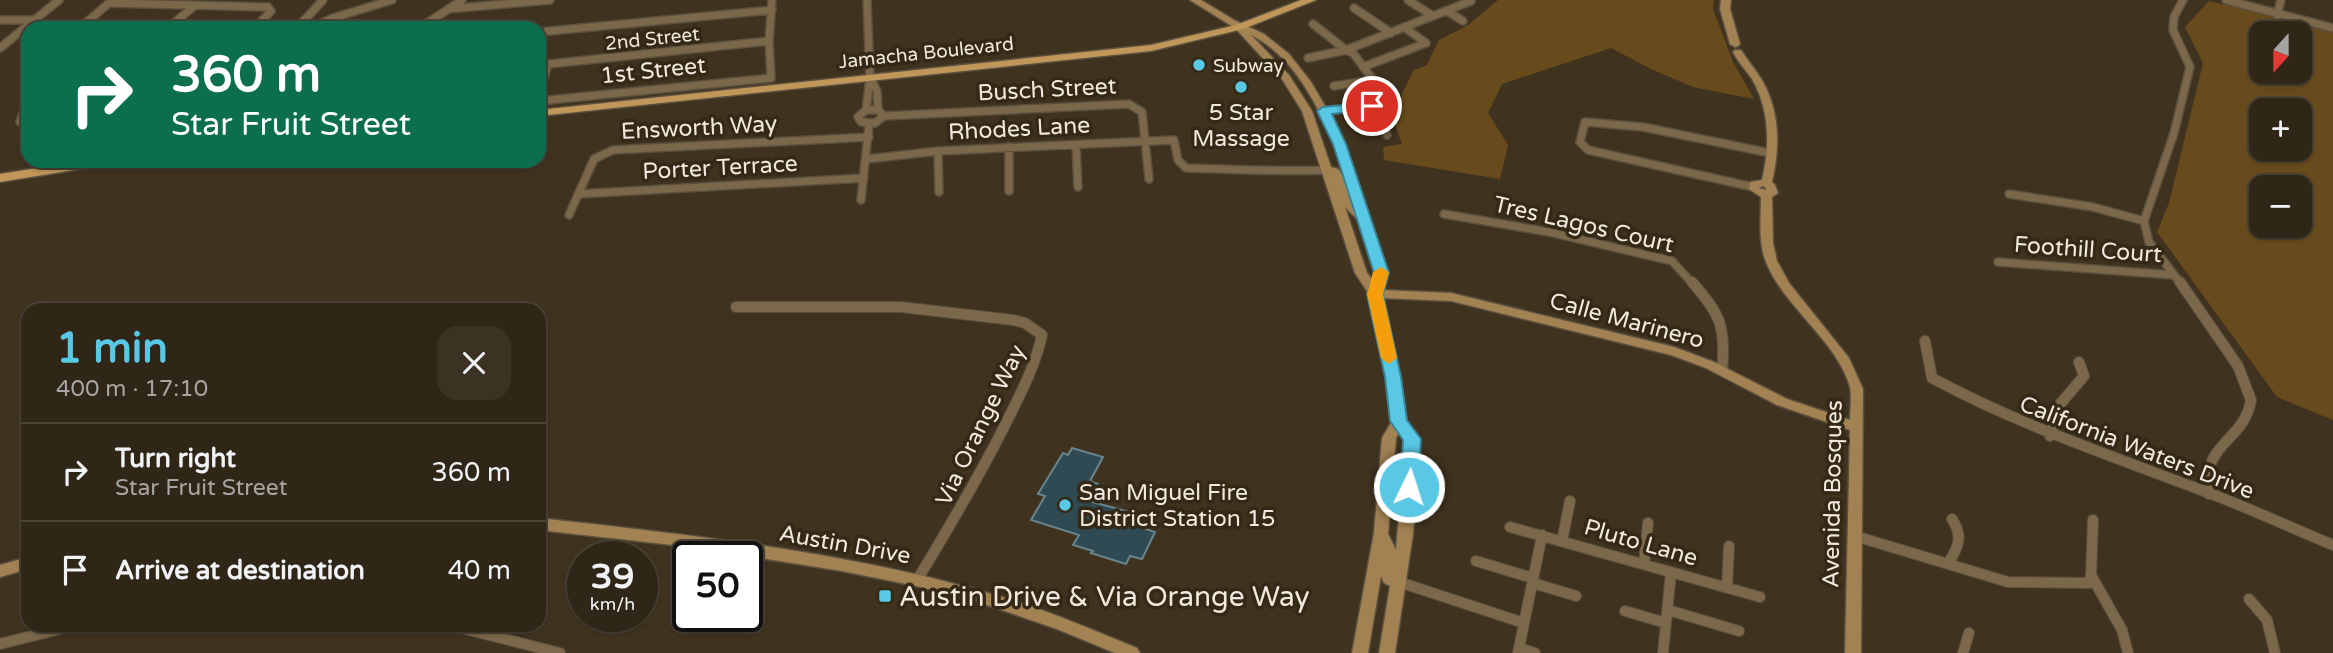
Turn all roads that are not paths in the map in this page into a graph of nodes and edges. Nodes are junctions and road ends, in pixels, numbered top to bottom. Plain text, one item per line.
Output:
1 (59, 0) edge
2 (257, 0) edge
3 (323, 0) edge
4 (392, 0) edge
5 (462, 0) edge
6 (550, 0) edge
7 (772, 0) edge
8 (867, 0) edge
9 (1195, 0) edge
10 (1311, 0) edge
11 (1408, 0) edge
12 (1471, 0) edge
13 (1726, 0) edge
14 (2183, 0) edge
15 (2226, 0) edge
16 (2281, 0) edge
17 (384, 1) edge
18 (202, 5) junction
19 (250, 6) junction
20 (1354, 8) dead end
21 (448, 9) junction
22 (772, 10) junction
23 (1447, 10) junction
24 (2277, 15) junction
25 (1433, 16) junction
26 (0, 20) edge
27 (36, 20) joint
28 (88, 21) edge
29 (175, 21) edge
30 (262, 21) edge
31 (304, 21) edge
32 (326, 21) edge
33 (430, 21) edge
34 (1463, 21) dead end
35 (1313, 24) dead end
36 (1239, 27) junction
37 (1404, 27) junction
38 (2333, 28) edge
39 (546, 31) edge
40 (21, 32) edge
41 (1391, 33) junction
42 (769, 41) junction
43 (0, 48) edge
44 (1346, 50) junction
45 (1308, 58) dead end
46 (546, 65) edge
47 (1363, 67) junction
48 (870, 78) junction
49 (1373, 80) junction
50 (1289, 81) junction
51 (1334, 86) dead end
52 (546, 100) edge
53 (1372, 106) junction
54 (866, 110) junction
55 (1323, 111) junction
56 (546, 112) edge
57 (881, 113) junction
58 (21, 119) edge
59 (20, 122) dead end
60 (869, 124) junction
61 (1387, 135) dead end
62 (869, 137) junction
63 (1146, 142) junction
64 (1076, 145) junction
65 (1009, 148) junction
66 (938, 151) junction
67 (1770, 153) junction
68 (867, 159) junction
69 (62, 168) edge
70 (1327, 170) junction
71 (0, 178) edge
72 (864, 178) junction
73 (1149, 179) dead end
74 (1079, 187) dead end
75 (1753, 187) joint
76 (1766, 189) junction
77 (1009, 191) dead end
78 (939, 192) dead end
79 (578, 194) junction
80 (2009, 194) dead end
81 (861, 200) dead end
82 (1444, 214) dead end
83 (569, 215) dead end
84 (1364, 219) junction
85 (2144, 221) junction
86 (1998, 262) dead end
87 (2174, 275) junction
88 (1375, 294) junction
89 (736, 307) dead end
90 (1925, 341) dead end
91 (2079, 362) dead end
92 (1722, 371) junction
93 (1399, 421) junction
94 (1857, 428) junction
95 (2050, 436) junction
96 (2210, 494) junction
97 (1570, 501) dead end
98 (1952, 519) dead end
99 (2093, 520) dead end
100 (1648, 523) dead end
101 (546, 525) edge
102 (1510, 527) dead end
103 (1381, 533) junction
104 (1542, 535) junction
105 (1855, 536) junction
106 (1563, 541) junction
107 (2333, 545) edge
108 (1729, 546) dead end
109 (1476, 561) dead end
110 (1949, 562) junction
111 (1644, 564) junction
112 (21, 565) edge
113 (0, 571) edge
114 (1671, 572) junction
115 (2091, 574) junction
116 (917, 580) junction
117 (1533, 580) junction
118 (1399, 582) junction
119 (1727, 587) junction
120 (1576, 596) dead end
121 (1760, 597) dead end
122 (2249, 598) dead end
123 (1668, 610) junction
124 (1625, 611) dead end
125 (1524, 623) junction
126 (1666, 623) junction
127 (1740, 631) dead end
128 (48, 632) edge
129 (477, 632) edge
130 (1969, 633) dead end
131 (0, 644) edge
132 (1518, 650) edge
133 (560, 653) edge
134 (1132, 653) edge
135 (1360, 653) edge
136 (1387, 653) edge
137 (1535, 653) edge
138 (1663, 653) edge
139 (1853, 653) edge
140 (1963, 653) edge
141 (2128, 653) edge
142 (2275, 653) edge

1 - 27 street
2 - 19 street
3 - 31 street
4 - 17 street
5 - 21 street
6 - 21 street
7 - 22 street
8 - 48 street
9 - 36 main road
10 - 36 main road, Jamacha Boulevard
11 - 25 street
12 - 23 street
13 - 67 main road, Avenida Bosques
14 - 85 street
15 - 24 street
16 - 24 street
17 - 32 street
18 - 19 street
18 - 28 street
18 - 29 street
19 - 30 street
20 - 41 street
21 - 33 street
22 - 39 street
22 - 42 street
23 - 25 street
23 - 34 street
24 - 38 street
25 - 37 street
26 - 27 street
35 - 44 street
36 - 48 main road, Jamacha Boulevard
36 - 50 main road
36 - 55 main road
37 - 41 street
37 - 47 street
40 - 43 street
41 - 44 street
42 - 46 street, 2nd Street
42 - 52 street, 1st Street
44 - 45 street
44 - 47 street
47 - 49 street
48 - 54 street
48 - 56 main road, Jamacha Boulevard
48 - 57 street
49 - 51 street
49 - 53 street
50 - 55 main road
50 - 70 main road
53 - 55 street
53 - 61 street
54 - 57 street
54 - 60 street
55 - 84 main road
57 - 60 street
57 - 63 street, Busch Street
58 - 59 street
60 - 62 street
62 - 68 street
62 - 79 street, Ensworth Way
63 - 64 street, Rhodes Lane
63 - 70 street, Rhodes Lane
63 - 73 street, Busch Street
64 - 65 street, Rhodes Lane
64 - 74 street
65 - 66 street, Rhodes Lane
65 - 77 street
66 - 68 street, Rhodes Lane
66 - 78 street
67 - 75 street
67 - 76 main road, Avenida Bosques
68 - 72 street
69 - 71 main road
70 - 84 main road
70 - 88 main road
72 - 79 street, Porter Terrace
72 - 81 street
75 - 76 main road
76 - 94 main road, Avenida Bosques
79 - 83 street, Ensworth Way
80 - 85 street
82 - 92 street, Tres Lagos Court
84 - 88 main road
85 - 87 street
86 - 87 street, Foothill Court
87 - 96 street
88 - 92 main road, Calle Marinero
88 - 93 main road
89 - 116 street, Via Orange Way
90 - 95 street, California Waters Drive
91 - 95 street
92 - 94 main road, Calle Marinero
93 - 103 main road
93 - 118 main road
94 - 105 main road, Avenida Bosques
95 - 96 street, California Waters Drive
96 - 107 street, California Waters Drive
97 - 106 street
98 - 110 street
99 - 115 street
100 - 111 street
101 - 116 main road, Austin Drive
102 - 104 street, Pluto Lane
103 - 118 main road
103 - 135 main road
104 - 106 street, Pluto Lane
104 - 117 street
105 - 110 street
105 - 139 main road, Avenida Bosques
106 - 111 street, Pluto Lane
108 - 119 street
109 - 117 street
110 - 115 street
111 - 114 street, Pluto Lane
112 - 113 main road
114 - 119 street, Pluto Lane
114 - 123 street
115 - 141 street
116 - 134 main road, Austin Drive
117 - 120 street
117 - 125 street
118 - 125 street
118 - 136 main road
119 - 121 street, Pluto Lane
122 - 142 street
123 - 126 street
123 - 127 street
124 - 126 street
125 - 132 street
126 - 138 street
128 - 131 street
129 - 133 street
130 - 140 street
132 - 137 street

